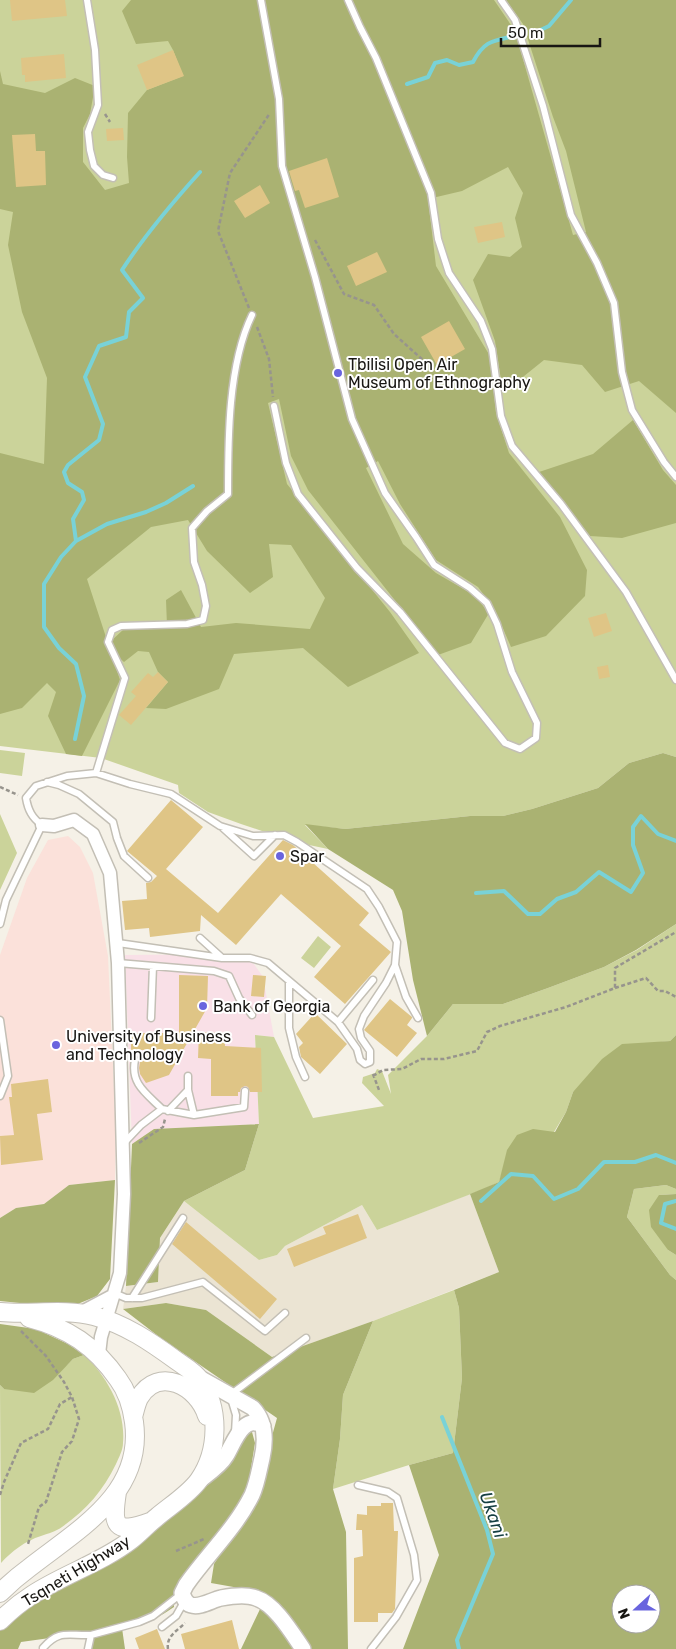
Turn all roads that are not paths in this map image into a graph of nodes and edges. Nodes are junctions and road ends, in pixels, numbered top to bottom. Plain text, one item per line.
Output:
1 (87, 0) edge
2 (261, 0) edge
3 (348, 0) edge
4 (501, 0) edge
5 (114, 178) dead end
6 (252, 315) road end
7 (274, 406) road end
8 (676, 477) edge
9 (676, 680) edge
10 (96, 773) junction
11 (47, 782) junction
12 (42, 825) junction
13 (220, 826) junction
14 (276, 834) junction
15 (148, 878) dead end
16 (0, 924) edge
17 (200, 938) dead end
18 (118, 943) junction
19 (222, 958) junction
20 (118, 963) junction
21 (395, 965) junction
22 (153, 966) junction
23 (373, 980) dead end
24 (288, 981) junction
25 (252, 1016) dead end
26 (151, 1018) dead end
27 (418, 1018) dead end
28 (0, 1020) edge
29 (338, 1022) junction
30 (135, 1060) dead end
31 (188, 1076) dead end
32 (305, 1077) dead end
33 (188, 1090) junction
34 (246, 1091) dead end
35 (0, 1096) edge
36 (165, 1110) junction
37 (194, 1116) junction
38 (129, 1145) junction
39 (183, 1218) dead end
40 (114, 1294) junction
41 (132, 1298) junction
42 (80, 1313) junction
43 (285, 1313) dead end
44 (10, 1318) edge
45 (107, 1319) junction
46 (306, 1338) dead end
47 (99, 1354) junction
48 (198, 1377) junction
49 (230, 1395) junction
50 (133, 1417) junction
51 (263, 1426) junction
52 (235, 1437) junction
53 (214, 1438) junction
54 (198, 1481) junction
55 (358, 1486) dead end
56 (117, 1492) junction
57 (152, 1520) junction
58 (0, 1593) edge
59 (184, 1597) junction
60 (0, 1621) edge
61 (162, 1627) dead end
62 (91, 1635) junction
63 (43, 1648) edge
64 (88, 1649) edge
65 (303, 1649) edge
66 (371, 1649) edge

1 - 5 lane
2 - 7 lane
3 - 9 lane
4 - 8 lane
6 - 10 lane
10 - 11 lane
10 - 13 lane
11 - 12 lane
11 - 15 lane
12 - 16 lane
12 - 18 street
13 - 14 lane
13 - 14 lane
14 - 21 lane
17 - 19 lane
18 - 19 lane
18 - 20 street
19 - 24 lane
20 - 22 lane
20 - 38 street
21 - 27 lane
21 - 29 lane
22 - 25 lane
22 - 26 lane
23 - 29 lane
24 - 29 lane
24 - 32 lane
28 - 35 lane
30 - 36 lane
31 - 33 lane
33 - 36 lane
33 - 37 lane
34 - 37 lane
36 - 37 lane
36 - 38 lane
38 - 40 street
39 - 41 lane
40 - 41 lane
40 - 42 street
40 - 45 street
41 - 43 lane
42 - 44 main road, Tsqneti Highway
42 - 45 main road, Tsqneti Highway
44 - 47 main road, Tsqneti Highway
45 - 47 street
45 - 48 main road, Tsqneti Highway
46 - 49 lane
47 - 50 main road, Tsqneti Highway
48 - 49 street
48 - 53 main road, Tsqneti Highway
49 - 51 street
49 - 52 lane
50 - 53 main road
50 - 56 main road, Tsqneti Highway
51 - 52 street
51 - 59 street
52 - 54 street
53 - 54 main road, Tsqneti Highway
54 - 57 main road, Tsqneti Highway
55 - 66 lane
56 - 57 main road
56 - 58 main road, Tsqneti Highway
57 - 60 main road, Tsqneti Highway
59 - 61 lane
59 - 62 lane
59 - 65 street
62 - 63 lane
62 - 64 lane

